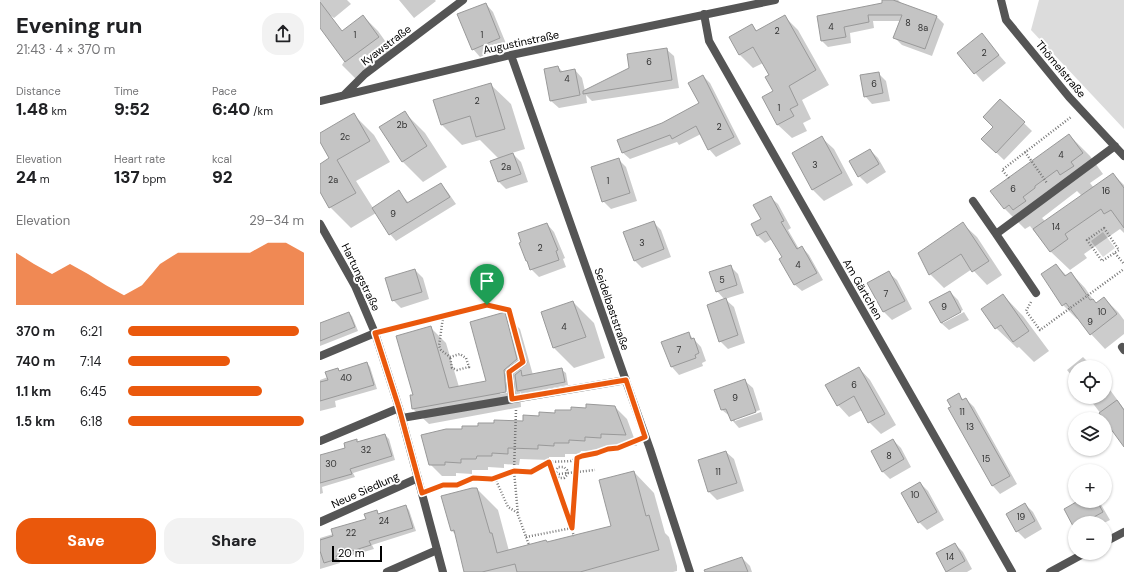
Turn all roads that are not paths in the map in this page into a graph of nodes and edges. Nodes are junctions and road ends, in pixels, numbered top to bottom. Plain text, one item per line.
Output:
1 (463, 0) edge
2 (775, 0) edge
3 (1002, 0) edge
4 (704, 14) junction
5 (511, 55) junction
6 (344, 95) junction
7 (320, 100) edge
8 (1115, 146) junction
9 (1124, 156) edge
10 (974, 201) dead end
11 (322, 229) edge
12 (996, 234) junction
13 (1036, 293) road end
14 (375, 333) junction
15 (320, 356) edge
16 (523, 362) road end
17 (626, 380) junction
18 (514, 399) junction
19 (399, 408) junction
20 (402, 418) junction
21 (320, 441) edge
22 (418, 478) junction
23 (320, 522) edge
24 (1124, 532) edge
25 (1112, 538) edge
26 (437, 550) junction
27 (1072, 560) edge
28 (387, 572) edge
29 (443, 572) edge
30 (690, 572) edge
31 (1012, 572) edge
32 (1050, 572) edge

1 - 6 street, Kyawstraße
2 - 4 street, Augustinstraße
3 - 8 street, Thömelstraße
4 - 5 street, Augustinstraße
4 - 31 street, Am Gärtchen
5 - 6 street, Augustinstraße
5 - 17 street, Seidelbaststraße
6 - 7 street
8 - 9 street, Thömelstraße
8 - 12 street
10 - 12 street
11 - 14 street, Hartungstraße
12 - 13 street
14 - 15 street
14 - 19 street, Hartungstraße
16 - 18 street
17 - 18 street
17 - 30 street, Seidelbaststraße
18 - 20 street
19 - 20 street, Hartungstraße
19 - 21 street
20 - 22 street, Hartungstraße
22 - 23 street, Neue Siedlung
22 - 26 street, Hartungstraße
24 - 25 street
26 - 28 street
26 - 29 street, Hartungstraße
27 - 32 street

